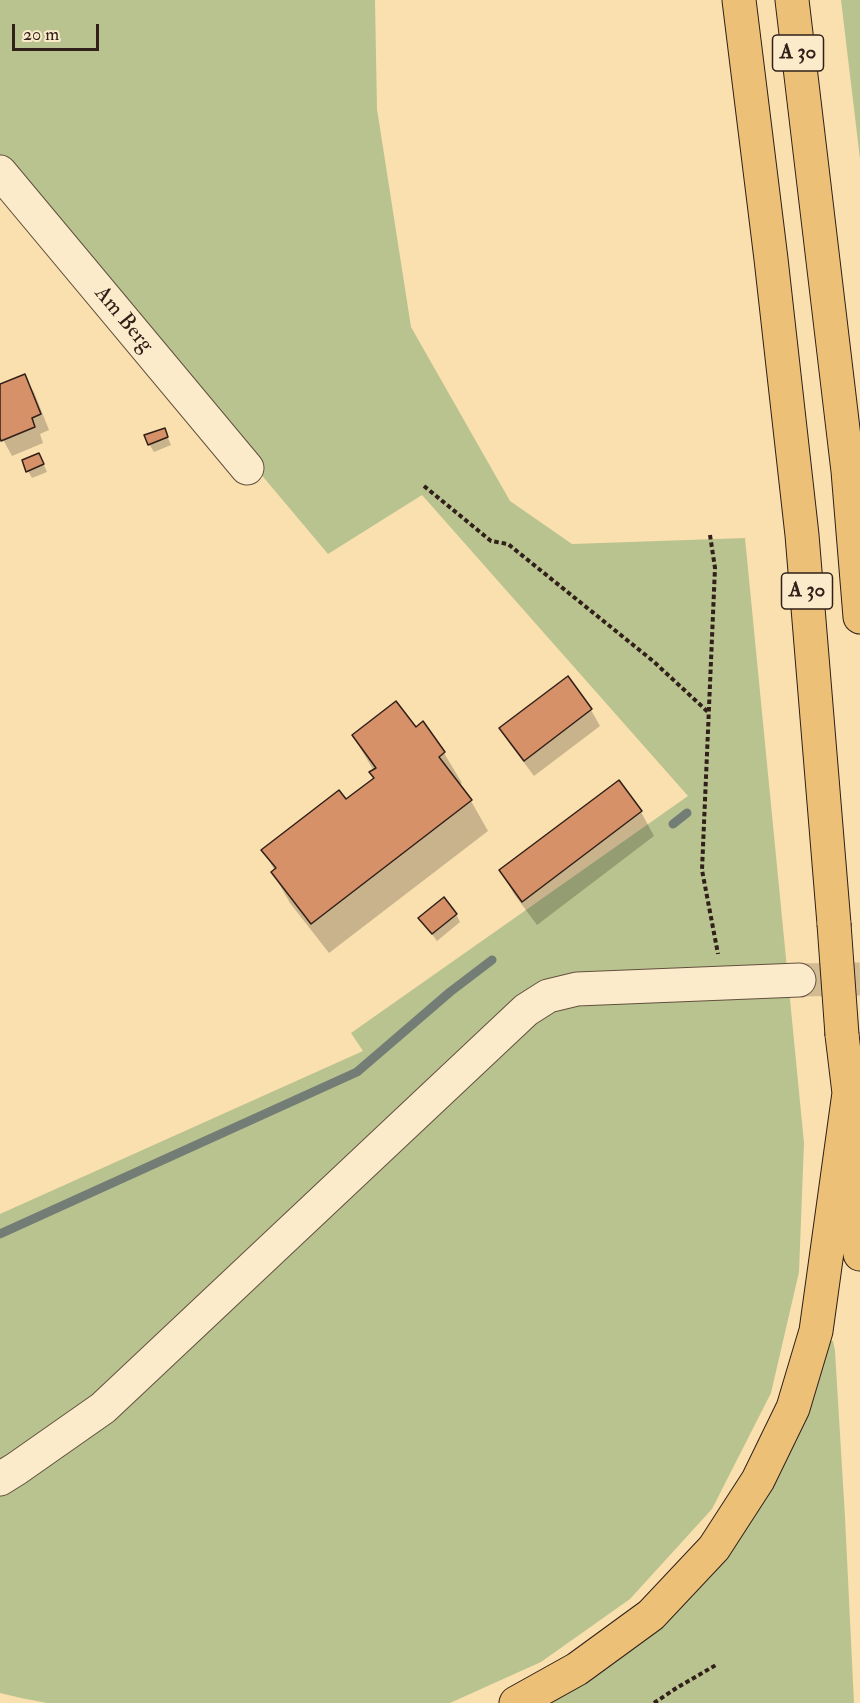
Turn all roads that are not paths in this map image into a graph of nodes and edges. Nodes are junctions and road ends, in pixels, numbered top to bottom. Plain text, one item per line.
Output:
1 (739, 0) edge
2 (792, 0) edge
3 (0, 172) edge
4 (247, 468) dead end
5 (860, 617) edge
6 (799, 980) tunnel mouth
7 (849, 1093) junction
8 (860, 1254) edge
9 (0, 1479) edge
10 (516, 1703) edge

1 - 7 highway, A 30, bridge
2 - 5 highway, A 30
3 - 4 street, Am Berg
6 - 9 street
7 - 8 highway, A 30
7 - 10 highway

